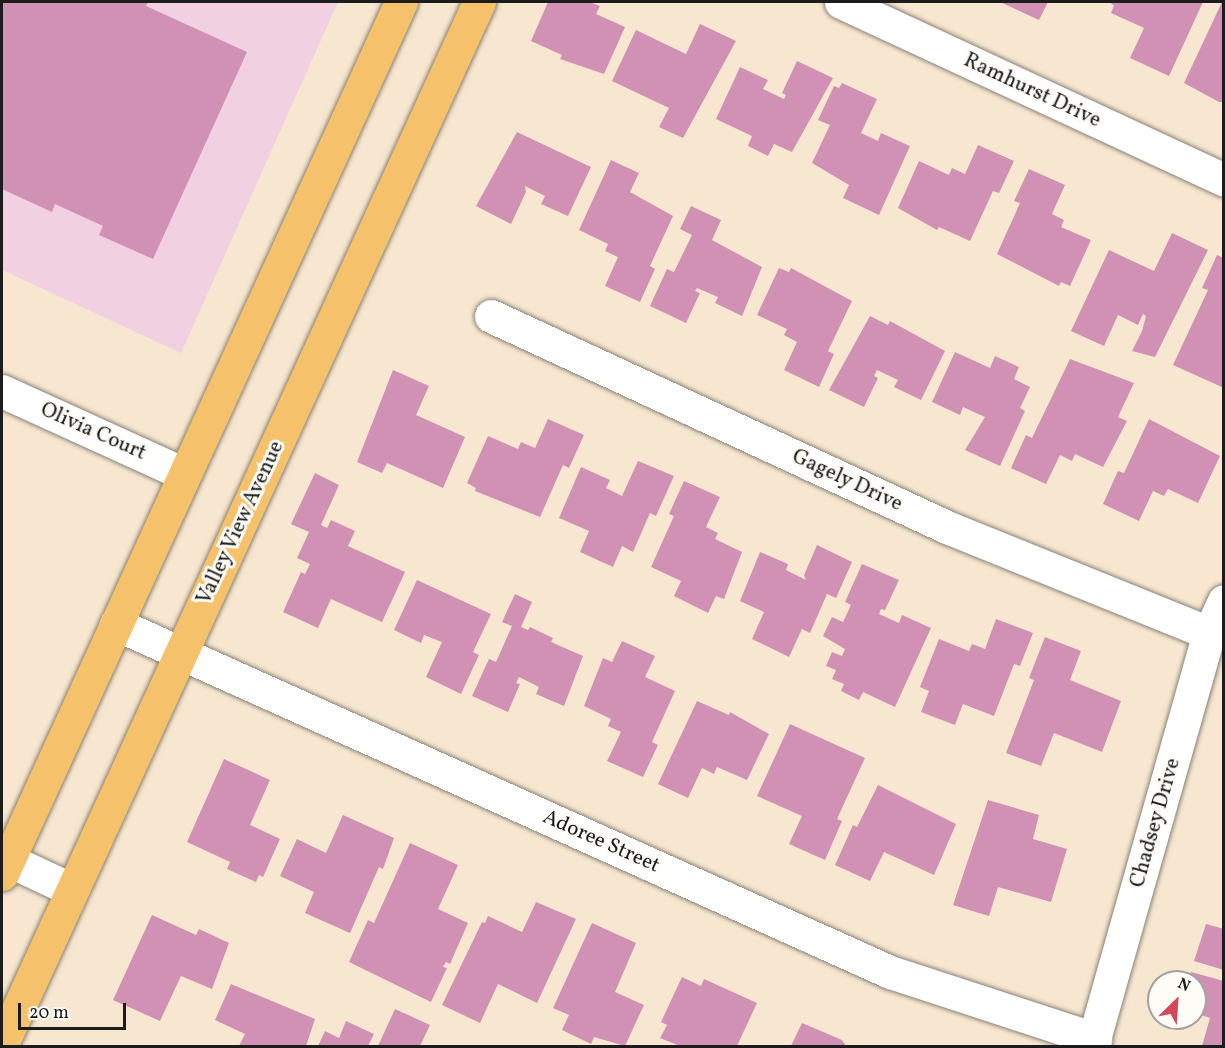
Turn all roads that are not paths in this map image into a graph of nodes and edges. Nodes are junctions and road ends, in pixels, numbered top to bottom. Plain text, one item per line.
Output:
1 (400, 2) edge
2 (479, 2) edge
3 (841, 2) edge
4 (1224, 180) edge
5 (491, 316) dead end
6 (2, 391) edge
7 (184, 474) junction
8 (1224, 601) edge
9 (116, 624) junction
10 (1209, 633) junction
11 (181, 653) junction
12 (4, 864) edge
13 (72, 890) junction
14 (1093, 1043) edge
15 (2, 1044) edge

1 - 7 main road
2 - 11 main road, Valley View Avenue
3 - 4 street, Ramhurst Drive
5 - 10 street, Gagely Drive
6 - 7 street, Olivia Court
7 - 9 main road
8 - 10 street, Chadsey Drive
9 - 11 street, Adoree Street
9 - 12 main road
10 - 14 street, Chadsey Drive
11 - 13 main road, Valley View Avenue
11 - 14 street, Adoree Street
12 - 13 street
13 - 15 main road, Valley View Avenue

